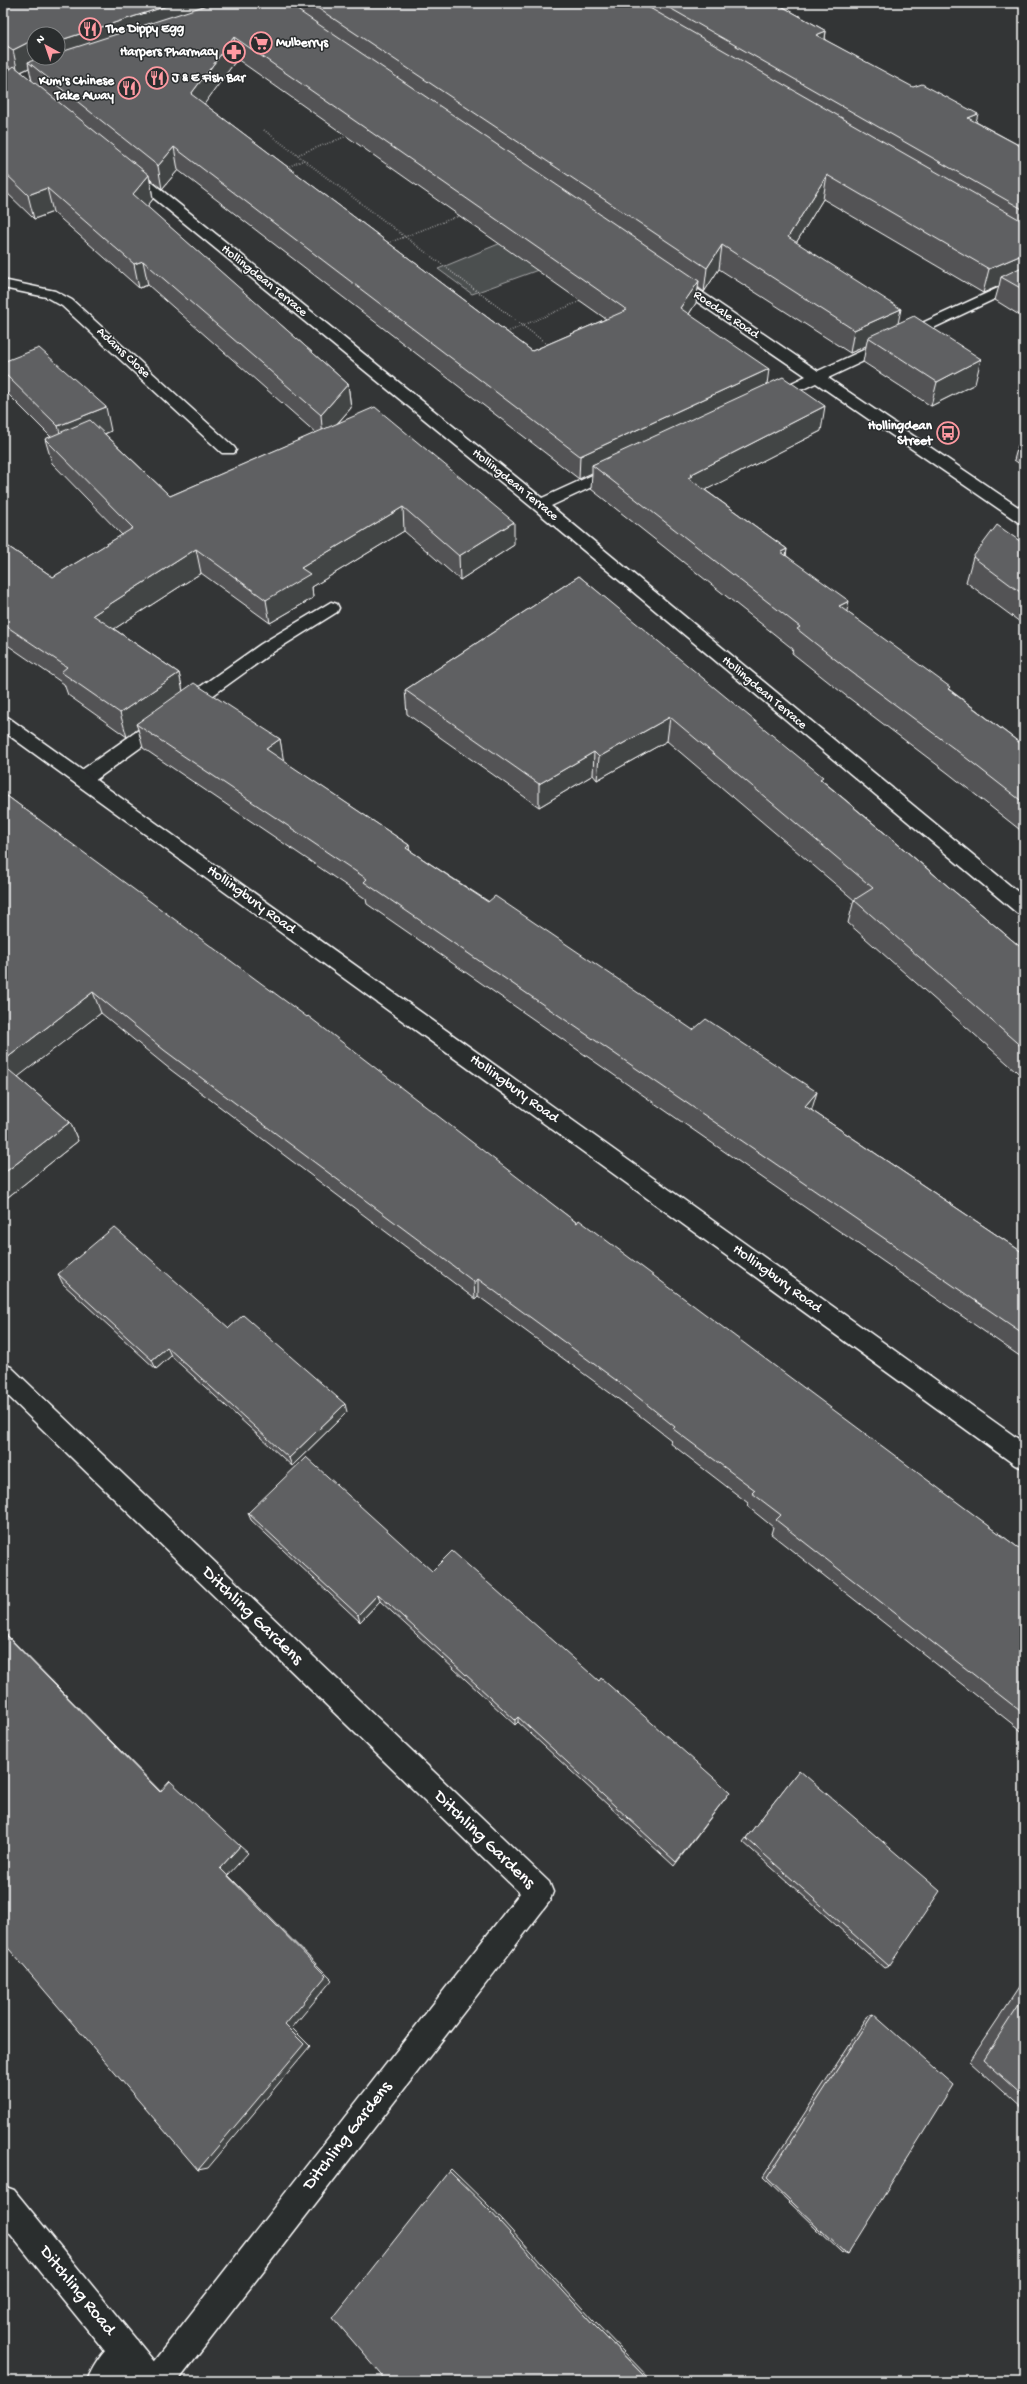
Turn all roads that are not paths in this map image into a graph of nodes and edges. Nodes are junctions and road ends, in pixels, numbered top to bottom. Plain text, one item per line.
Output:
1 (3, 68) edge
2 (44, 101) edge
3 (116, 160) edge
4 (664, 273) edge
5 (1024, 280) edge
6 (3, 284) edge
7 (818, 377) junction
8 (754, 406) edge
9 (228, 450) dead end
10 (634, 462) edge
11 (540, 505) junction
12 (1024, 518) edge
13 (331, 608) dead end
14 (3, 722) edge
15 (83, 778) junction
16 (1024, 908) edge
17 (3, 1376) edge
18 (1024, 1457) edge
19 (3, 2201) edge
20 (126, 2351) junction
21 (102, 2381) edge
22 (150, 2381) edge
23 (158, 2381) edge

1 - 2 street
3 - 11 street, Hollingdean Terrace
4 - 7 street, Roedale Road
5 - 7 street
6 - 9 street, Adams Close
7 - 8 street
7 - 12 street, Roedale Road
10 - 11 street
11 - 16 street, Hollingdean Terrace
13 - 15 street
14 - 15 street, Hollingbury Road
15 - 18 street, Hollingbury Road
17 - 23 street, Ditchling Gardens
19 - 20 street, Ditchling Road
20 - 21 street
20 - 22 street, Ditchling Road

